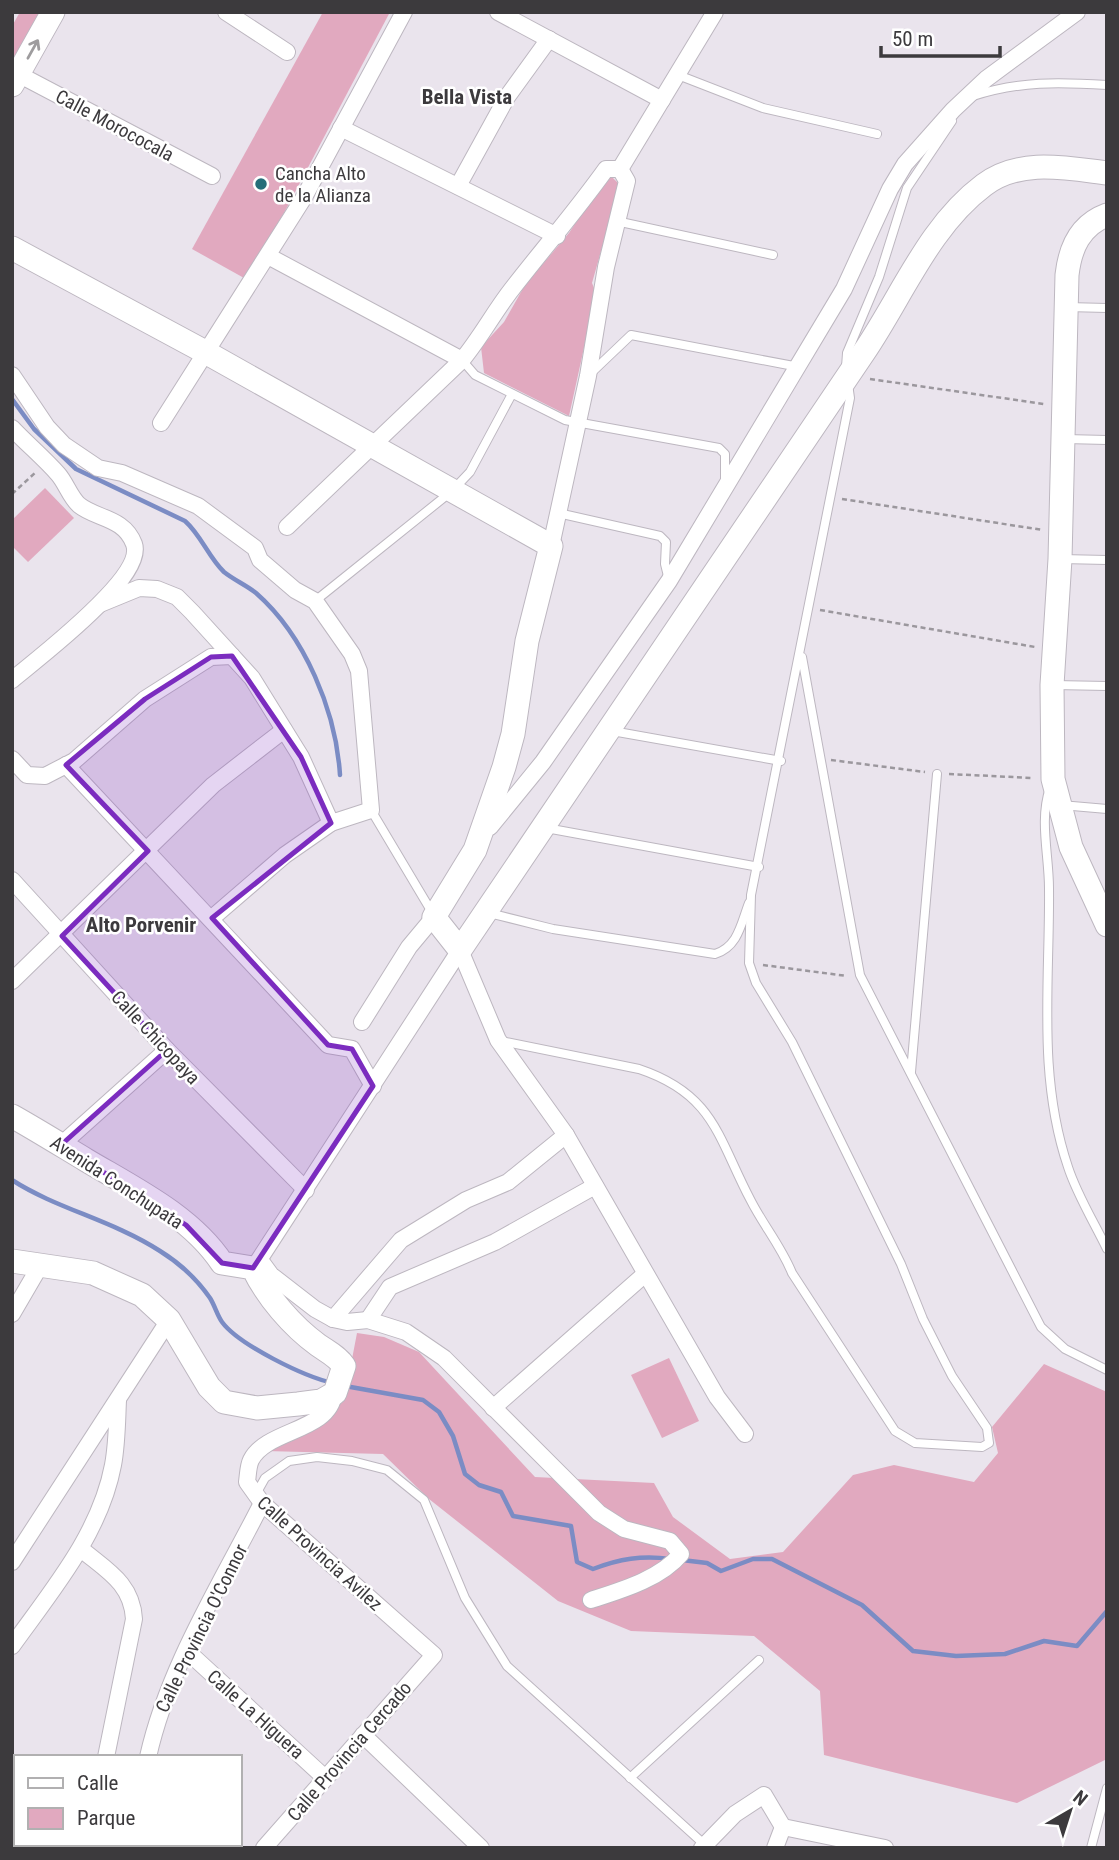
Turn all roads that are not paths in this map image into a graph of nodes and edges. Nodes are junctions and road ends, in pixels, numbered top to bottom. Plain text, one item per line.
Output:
1 (53, 12) edge
2 (226, 12) edge
3 (404, 12) edge
4 (498, 12) edge
5 (715, 12) edge
6 (1077, 12) edge
7 (549, 39) junction
8 (287, 52) dead end
9 (678, 75) junction
10 (15, 80) edge
11 (1107, 85) edge
12 (967, 98) junction
13 (662, 100) junction
14 (341, 128) junction
15 (877, 134) dead end
16 (620, 169) junction
17 (1107, 173) edge
18 (212, 176) dead end
19 (458, 187) junction
20 (1107, 215) edge
21 (616, 221) junction
22 (557, 236) junction
23 (12, 248) edge
24 (774, 255) dead end
25 (268, 256) junction
26 (1064, 307) junction
27 (1107, 308) edge
28 (206, 353) junction
29 (462, 360) junction
30 (799, 367) junction
31 (12, 375) edge
32 (589, 376) junction
33 (846, 376) junction
34 (512, 394) junction
35 (577, 420) junction
36 (161, 423) dead end
37 (12, 428) edge
38 (1062, 438) junction
39 (1107, 440) edge
40 (372, 446) junction
41 (452, 491) junction
42 (725, 491) junction
43 (558, 513) junction
44 (287, 527) dead end
45 (551, 547) junction
46 (1060, 558) junction
47 (1107, 560) edge
48 (669, 581) junction
49 (315, 601) junction
50 (100, 604) junction
51 (801, 650) junction
52 (232, 656) junction
53 (12, 680) edge
54 (1052, 685) junction
55 (1107, 686) edge
56 (284, 730) junction
57 (609, 731) junction
58 (12, 759) edge
59 (780, 761) junction
60 (66, 765) junction
61 (937, 774) dead end
62 (1053, 779) junction
63 (1058, 804) junction
64 (1107, 808) edge
65 (371, 810) junction
66 (331, 823) junction
67 (543, 828) junction
68 (475, 850) junction
69 (148, 851) junction
70 (759, 867) junction
71 (12, 880) edge
72 (751, 895) junction
73 (486, 912) junction
74 (434, 917) junction
75 (212, 918) junction
76 (1107, 925) edge
77 (62, 936) junction
78 (460, 950) junction
79 (12, 981) edge
80 (362, 1022) dead end
81 (498, 1040) junction
82 (167, 1050) junction
83 (911, 1072) junction
84 (373, 1086) junction
85 (12, 1116) edge
86 (566, 1135) junction
87 (61, 1145) junction
88 (595, 1186) junction
89 (306, 1190) junction
90 (1107, 1249) edge
91 (12, 1261) edge
92 (256, 1264) junction
93 (40, 1266) junction
94 (644, 1275) junction
95 (12, 1314) edge
96 (333, 1319) junction
97 (169, 1320) junction
98 (368, 1320) junction
99 (1107, 1370) edge
100 (334, 1393) junction
101 (118, 1397) junction
102 (493, 1408) junction
103 (745, 1434) dead end
104 (259, 1499) junction
105 (81, 1549) junction
106 (14, 1554) edge
107 (592, 1600) dead end
108 (12, 1646) edge
109 (187, 1651) junction
110 (434, 1655) joint
111 (759, 1660) dead end
112 (363, 1735) junction
113 (106, 1755) edge
114 (148, 1755) edge
115 (324, 1777) junction
116 (630, 1778) junction
117 (1107, 1788) edge
118 (783, 1827) junction
119 (704, 1847) edge
120 (264, 1848) edge
121 (481, 1848) edge
122 (775, 1848) edge
123 (885, 1848) edge
124 (1091, 1848) edge

10 -> 1 street
2 - 8 street
3 - 14 street
4 - 7 street
5 - 9 street
6 - 12 street
7 - 13 street
7 - 19 street
9 - 13 street
9 - 15 lane
10 - 18 street, Calle Morococala
11 - 12 lane
12 - 30 street
12 - 33 lane
13 - 16 street
14 - 19 street
14 - 25 street
16 - 21 street
16 - 22 street
17 - 33 street
19 - 22 street
20 - 26 street
21 - 24 lane
21 - 32 street
22 - 29 street
23 - 28 street
25 - 28 street
25 - 29 street
26 - 27 lane
26 - 38 street
28 - 36 street
28 - 40 street
29 - 34 lane
29 - 40 street
30 - 32 lane
30 - 42 street
31 - 49 street
32 - 35 street
33 - 51 lane
33 - 57 street
34 - 35 lane
34 - 41 lane
35 - 42 lane
35 - 43 street
37 - 50 street
38 - 39 lane
38 - 46 street
40 - 41 street
40 - 44 street
41 - 45 street
41 - 49 lane
42 - 48 street
43 - 45 street
43 - 48 lane
45 - 68 street
46 - 47 lane
46 - 54 street
48 - 68 street
49 - 65 street
50 - 52 street
50 - 53 street
51 - 59 lane
51 - 83 lane
52 - 56 street
52 - 60 street
54 - 55 lane
54 - 62 street
56 - 66 street
56 - 69 street
57 - 59 lane
57 - 67 street
58 - 60 street
59 - 70 lane
60 - 69 street
61 - 83 lane
62 - 63 street
62 - 90 lane
63 - 64 lane
63 - 76 street
65 - 66 street
65 - 74 lane
66 - 75 street
67 - 70 lane
67 - 73 street
68 - 74 street
69 - 75 street
69 - 77 street
70 - 72 lane
71 - 77 street, Calle Chicopaya
72 - 73 lane
72 - 81 lane
73 - 78 street
74 - 78 street
74 - 80 street
75 - 84 street
77 - 79 street
77 - 82 street, Calle Chicopaya
78 - 81 street
78 - 84 street
81 - 86 street
82 - 87 street
82 - 89 street, Calle Chicopaya
83 - 99 lane
84 - 89 street
85 - 87 street, Avenida Conchupata
86 - 88 street
86 - 96 street
87 - 92 street, Avenida Conchupata
88 - 94 street
88 - 98 street
89 - 92 street
91 - 93 street
92 - 96 street
92 - 100 street
93 - 95 street
93 - 97 street
94 - 102 street
94 - 103 street
96 - 98 street
97 - 100 street
97 - 101 street
98 - 102 street
100 - 104 street, Calle Provincia Avilez
101 - 105 street
101 - 106 street
102 - 107 street
104 - 109 street, Calle Provincia O'Connor
104 - 110 street, Calle Provincia Avilez
104 - 116 lane
105 - 108 street
105 - 113 street
109 - 114 street, Calle Provincia O'Connor
109 - 115 street, Calle La Higuera
110 - 112 street, Calle Provincia Cercado
111 - 116 lane
112 - 115 street, Calle Provincia Cercado
112 - 121 street
115 - 120 street, Calle Provincia Cercado
116 - 119 lane
117 - 124 lane
118 - 119 street
118 - 122 street
118 - 123 street

